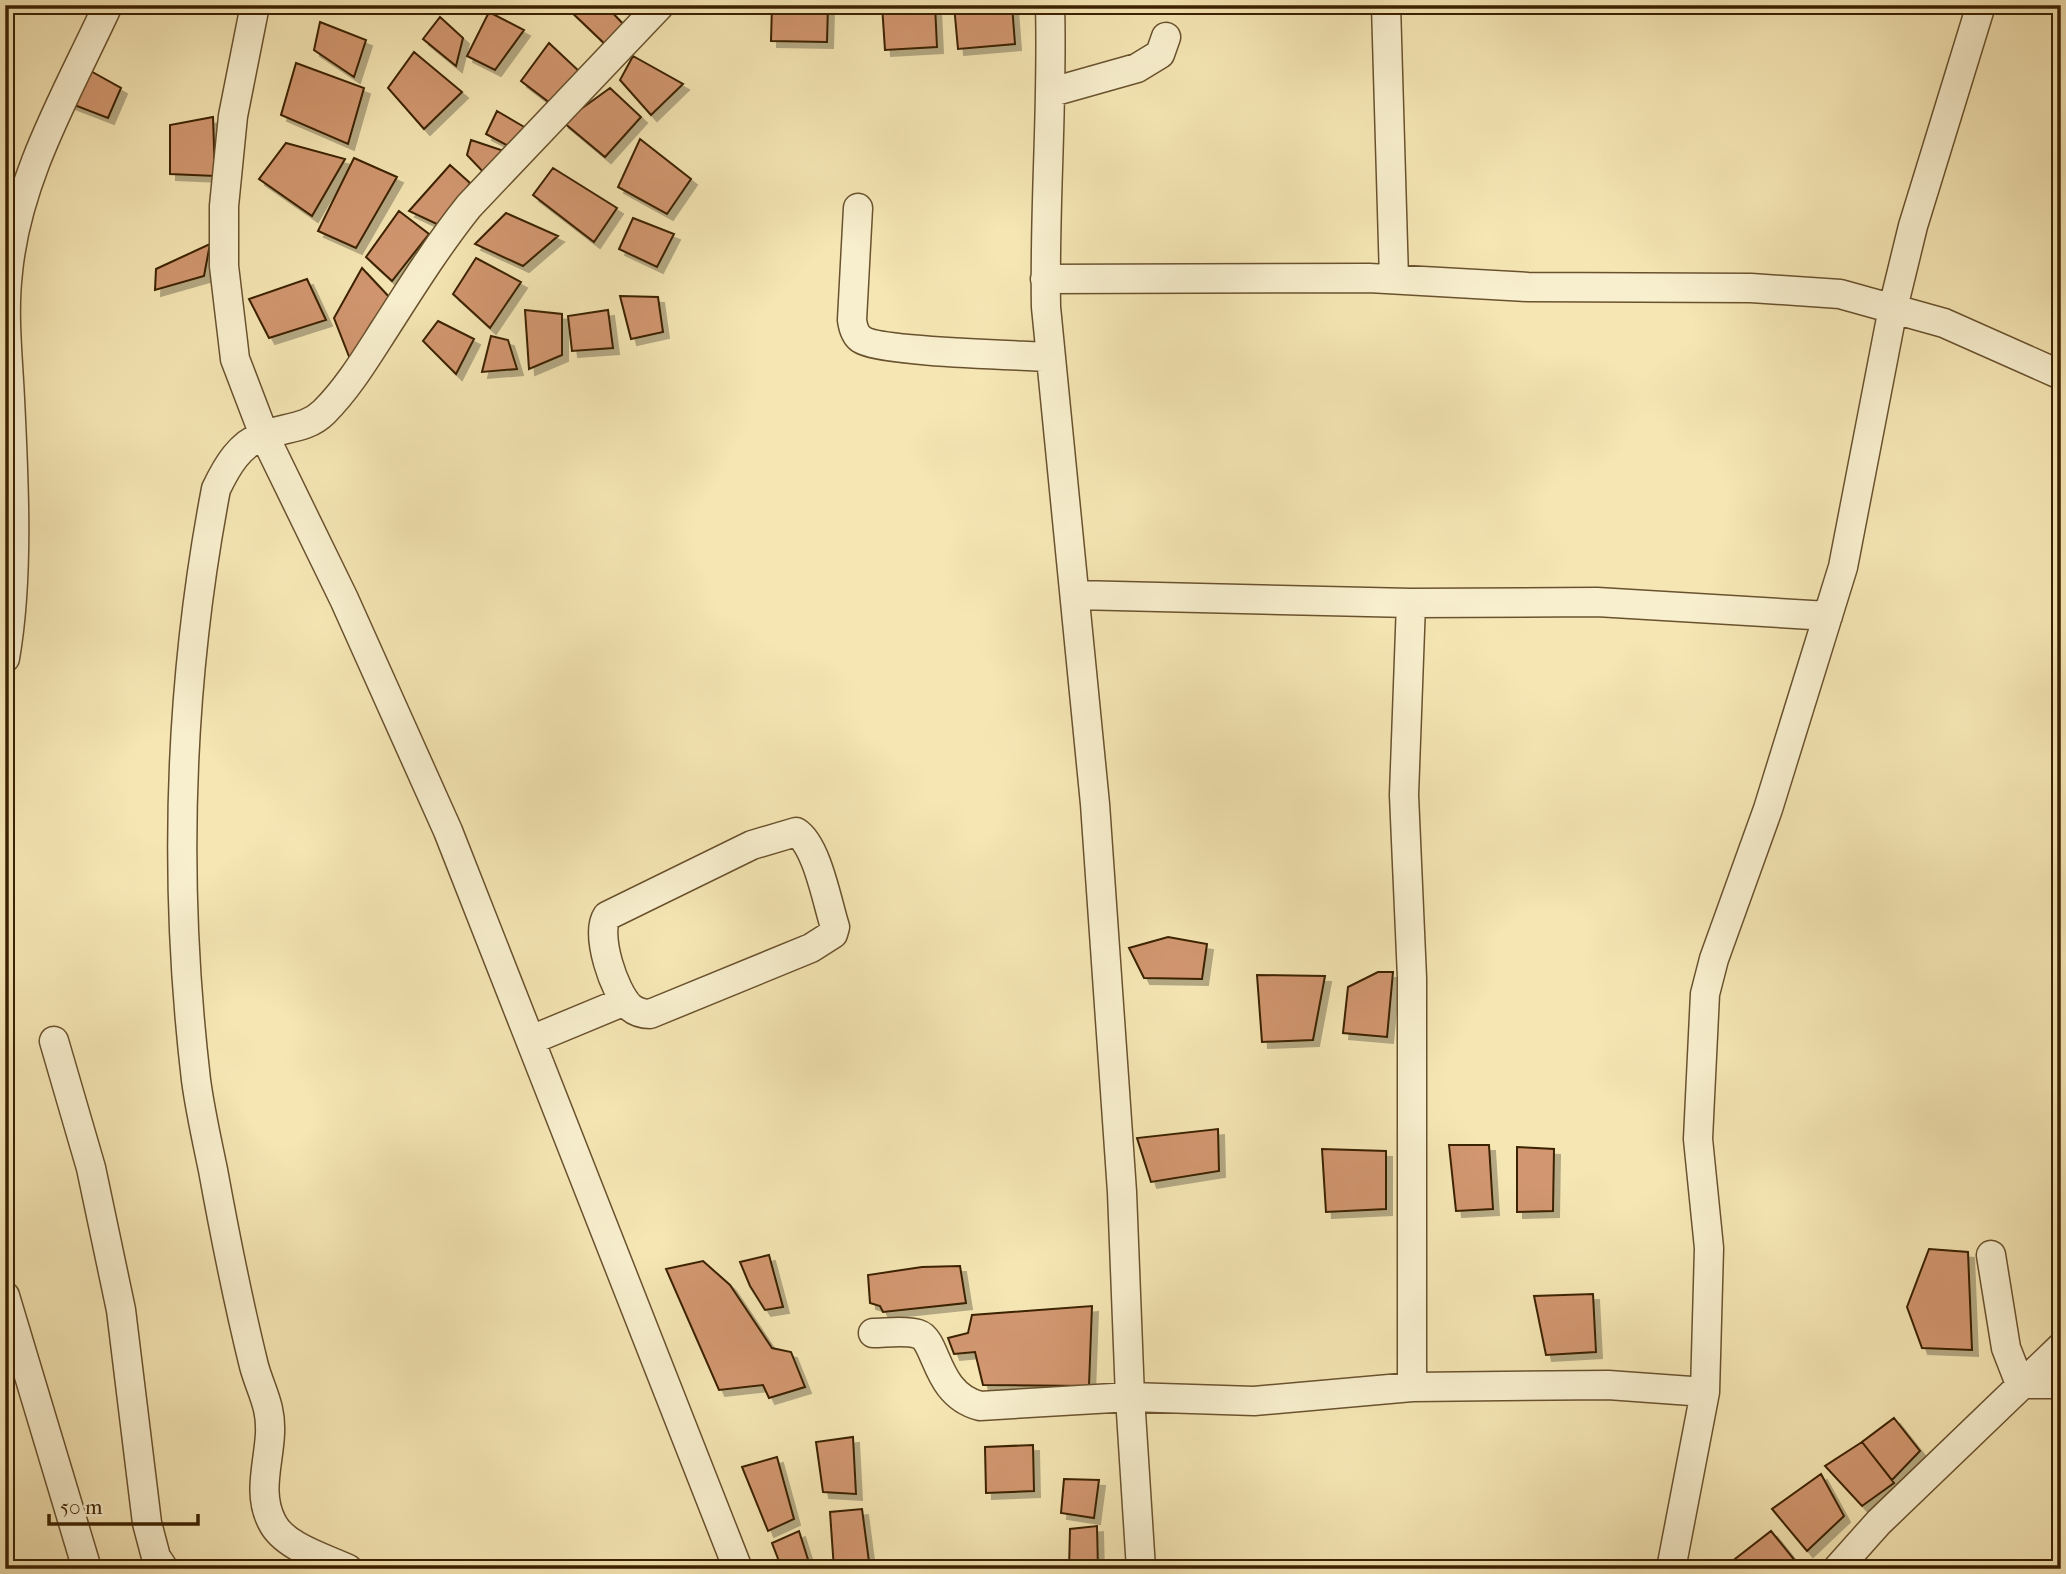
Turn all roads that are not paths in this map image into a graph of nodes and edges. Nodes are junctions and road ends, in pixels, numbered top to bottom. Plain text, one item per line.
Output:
1 (108, 5) edge
2 (255, 5) edge
3 (660, 5) edge
4 (1050, 5) edge
5 (1386, 5) edge
6 (1981, 5) edge
7 (1166, 37) dead end
8 (1052, 92) junction
9 (858, 208) dead end
10 (1045, 279) junction
11 (1394, 279) junction
12 (1893, 308) junction
13 (1051, 357) junction
14 (2061, 375) edge
15 (264, 435) junction
16 (1076, 595) junction
17 (1411, 603) junction
18 (1828, 617) junction
19 (5, 658) edge
20 (625, 1001) junction
21 (531, 1040) junction
22 (54, 1041) dead end
23 (1991, 1255) dead end
24 (5, 1296) edge
25 (873, 1333) dead end
26 (2061, 1347) edge
27 (2020, 1384) junction
28 (2061, 1384) edge
29 (1412, 1387) junction
30 (1705, 1392) junction
31 (1129, 1397) junction
32 (88, 1569) edge
33 (164, 1569) edge
34 (348, 1569) edge
35 (738, 1569) edge
36 (1141, 1569) edge
37 (1671, 1569) edge
38 (1837, 1569) edge

1 - 19 street
2 - 15 street
3 - 15 street
4 - 8 street
5 - 11 street
6 - 12 street
7 - 8 street
8 - 10 street
9 - 13 street
10 - 11 street
10 - 13 street
11 - 12 street
12 - 14 street
12 - 18 street
13 - 16 street
15 - 21 street
15 - 34 street
16 - 17 street
16 - 31 street
17 - 18 street
17 - 29 street
18 - 30 street
20 - 20 street
20 - 21 street
21 - 35 street
22 - 33 street
23 - 27 street
24 - 32 street
25 - 31 street
26 - 27 street
27 - 28 street
27 - 38 street
29 - 30 street
29 - 31 street
30 - 37 street
31 - 36 street

